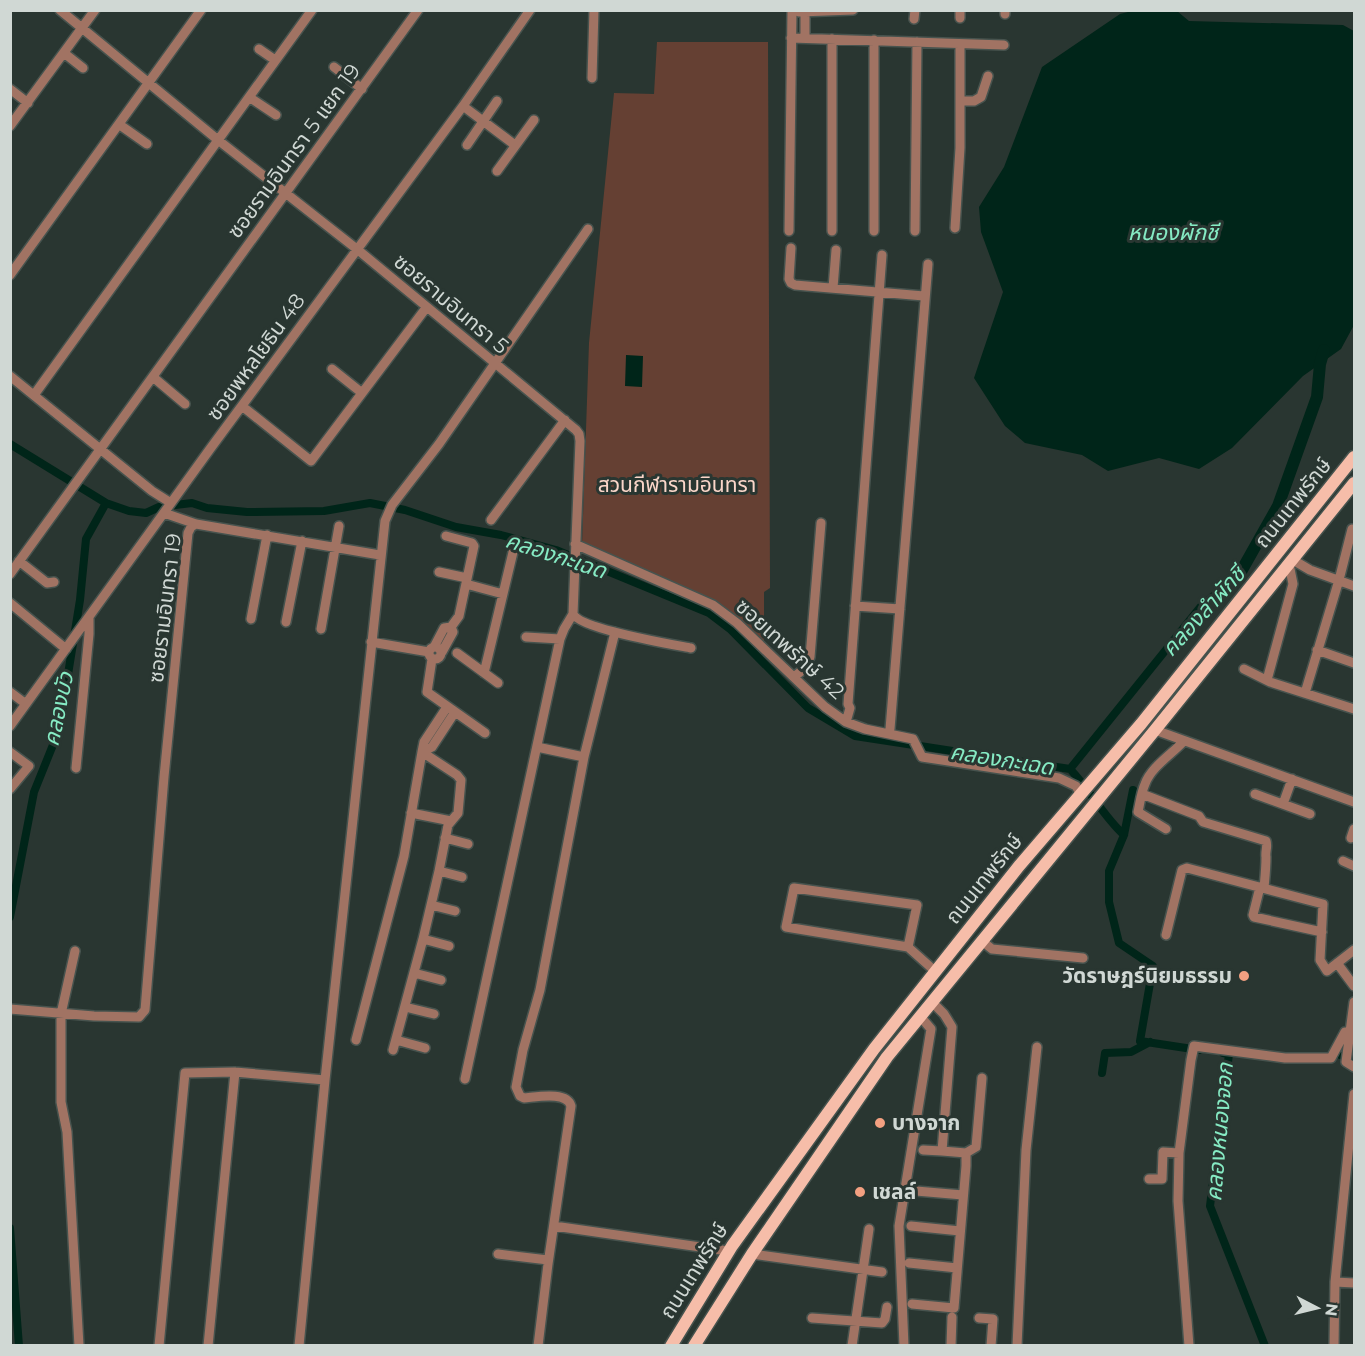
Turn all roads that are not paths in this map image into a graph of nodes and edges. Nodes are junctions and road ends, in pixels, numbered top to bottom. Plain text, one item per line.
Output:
1 (60, 10) edge
2 (95, 10) edge
3 (201, 10) edge
4 (312, 10) edge
5 (418, 10) edge
6 (530, 10) edge
7 (594, 10) edge
8 (853, 10) edge
9 (796, 11) edge
10 (82, 28) junction
11 (791, 38) junction
12 (805, 38) junction
13 (832, 39) junction
14 (874, 40) junction
15 (917, 42) junction
16 (960, 44) junction
17 (1004, 45) dead end
18 (259, 49) dead end
19 (64, 52) junction
20 (275, 60) junction
21 (334, 67) dead end
22 (83, 68) dead end
23 (988, 76) dead end
24 (592, 78) dead end
25 (148, 83) junction
26 (10, 89) edge
27 (362, 89) junction
28 (249, 97) junction
29 (961, 101) junction
30 (497, 102) dead end
31 (28, 103) junction
32 (463, 106) junction
33 (276, 115) dead end
34 (534, 120) dead end
35 (484, 122) junction
36 (120, 125) junction
37 (10, 126) edge
38 (218, 140) junction
39 (147, 144) dead end
40 (466, 145) dead end
41 (515, 145) junction
42 (497, 171) dead end
43 (286, 193) junction
44 (955, 228) dead end
45 (588, 229) dead end
46 (789, 231) dead end
47 (832, 231) dead end
48 (874, 231) dead end
49 (915, 231) dead end
50 (792, 248) dead end
51 (358, 250) junction
52 (836, 250) dead end
53 (882, 255) dead end
54 (928, 264) dead end
55 (10, 275) edge
56 (833, 288) junction
57 (878, 292) junction
58 (924, 296) junction
59 (426, 308) junction
60 (494, 364) junction
61 (332, 369) dead end
62 (10, 376) edge
63 (153, 377) junction
64 (362, 393) junction
65 (34, 395) junction
66 (185, 404) dead end
67 (242, 406) junction
68 (565, 420) junction
69 (100, 449) junction
70 (1354, 457) edge
71 (1354, 483) edge
72 (171, 503) junction
73 (164, 513) junction
74 (491, 520) dead end
75 (821, 523) dead end
76 (196, 524) junction
77 (339, 526) dead end
78 (1352, 529) dead end
79 (267, 535) junction
80 (446, 536) dead end
81 (302, 541) junction
82 (575, 544) junction
83 (334, 547) junction
84 (514, 548) dead end
85 (380, 555) junction
86 (19, 561) junction
87 (1291, 562) junction
88 (439, 572) dead end
89 (10, 574) edge
90 (1339, 580) junction
91 (467, 581) junction
92 (54, 582) dead end
93 (1354, 586) edge
94 (503, 594) junction
95 (10, 603) edge
96 (855, 606) junction
97 (900, 609) junction
98 (573, 614) junction
99 (251, 619) dead end
100 (86, 622) junction
101 (286, 622) dead end
102 (321, 629) dead end
103 (615, 632) junction
104 (526, 637) dead end
105 (560, 639) junction
106 (371, 642) junction
107 (68, 647) junction
108 (691, 648) dead end
109 (1317, 650) junction
110 (434, 652) junction
111 (458, 653) dead end
112 (1354, 663) edge
113 (1244, 669) dead end
114 (484, 673) junction
115 (794, 677) junction
116 (1267, 680) junction
117 (498, 683) dead end
118 (10, 692) edge
119 (1305, 693) junction
120 (26, 704) junction
121 (451, 709) junction
122 (1354, 709) edge
123 (842, 719) junction
124 (10, 726) edge
125 (890, 729) dead end
126 (1155, 730) junction
127 (485, 733) dead end
128 (1184, 741) junction
129 (537, 747) junction
130 (10, 752) edge
131 (422, 752) junction
132 (584, 757) junction
133 (76, 768) dead end
134 (1292, 779) junction
135 (10, 789) edge
136 (1081, 791) junction
137 (1142, 794) junction
138 (1255, 794) dead end
139 (1354, 802) edge
140 (1283, 804) junction
141 (411, 813) junction
142 (1310, 814) dead end
143 (451, 821) junction
144 (1166, 829) dead end
145 (445, 838) junction
146 (468, 844) dead end
147 (1343, 861) dead end
148 (1354, 866) edge
149 (439, 872) junction
150 (462, 878) dead end
151 (1262, 888) junction
152 (431, 905) junction
153 (455, 911) dead end
154 (1322, 932) junction
155 (1166, 935) dead end
156 (423, 939) junction
157 (982, 941) junction
158 (449, 946) dead end
159 (908, 947) junction
160 (1354, 950) edge
161 (75, 951) dead end
162 (1083, 958) dead end
163 (1336, 963) junction
164 (936, 972) junction
165 (414, 973) junction
166 (441, 980) dead end
167 (1354, 986) edge
168 (1354, 1002) edge
169 (933, 1003) junction
170 (405, 1007) junction
171 (10, 1009) edge
172 (61, 1014) junction
173 (434, 1014) dead end
174 (920, 1016) junction
175 (1351, 1033) edge
176 (356, 1040) dead end
177 (396, 1040) junction
178 (1037, 1047) dead end
179 (425, 1048) dead end
180 (393, 1050) dead end
181 (1350, 1064) edge
182 (235, 1072) junction
183 (982, 1078) dead end
184 (465, 1079) dead end
185 (325, 1080) junction
186 (1354, 1094) edge
187 (922, 1150) dead end
188 (942, 1151) junction
189 (966, 1153) junction
190 (1179, 1153) junction
191 (1149, 1179) dead end
192 (916, 1191) dead end
193 (963, 1196) junction
194 (554, 1226) junction
195 (910, 1226) dead end
196 (869, 1230) dead end
197 (960, 1231) junction
198 (728, 1251) junction
199 (498, 1254) dead end
200 (752, 1254) junction
201 (548, 1260) junction
202 (909, 1263) dead end
203 (957, 1268) junction
204 (863, 1270) junction
205 (882, 1272) dead end
206 (1335, 1282) junction
207 (1354, 1283) edge
208 (912, 1304) dead end
209 (887, 1307) dead end
210 (952, 1317) dead end
211 (812, 1318) dead end
212 (979, 1318) dead end
213 (855, 1322) junction
214 (79, 1346) edge
215 (159, 1346) edge
216 (208, 1346) edge
217 (298, 1346) edge
218 (538, 1346) edge
219 (671, 1346) edge
220 (694, 1346) edge
221 (852, 1346) edge
222 (904, 1346) edge
223 (951, 1346) edge
224 (991, 1346) edge
225 (1017, 1346) edge
226 (1189, 1346) edge
227 (1334, 1346) edge

1 - 10 street, ซอยรามอินทรา 5
2 - 10 street
3 - 25 street
4 - 20 street
5 - 27 street, ซอยรามอินทรา 5 แยก 19
6 - 32 street, ซอยพหลโยธิน 48
7 - 24 street
8 - 9 street
9 - 11 street
9 - 12 street
10 - 19 street
10 - 25 street, ซอยรามอินทรา 5
11 - 12 street
11 - 46 street
12 - 13 street
13 - 14 street
13 - 47 street
14 - 15 street
14 - 48 street
15 - 16 street
15 - 49 street
16 - 17 street
16 - 29 street
18 - 20 street
19 - 22 street
19 - 31 street
20 - 28 street
21 - 27 street
23 - 29 street
25 - 36 street
25 - 38 street, ซอยรามอินทรา 5
26 - 31 street
27 - 43 street, ซอยรามอินทรา 5 แยก 19
28 - 33 street
28 - 38 street
29 - 44 street
30 - 35 street
31 - 37 street
32 - 35 street
32 - 51 street, ซอยพหลโยธิน 48
34 - 41 street
35 - 40 street
35 - 41 street
36 - 39 street
36 - 55 street
38 - 43 street, ซอยรามอินทรา 5
38 - 65 street
41 - 42 street
43 - 51 street, ซอยรามอินทรา 5
43 - 63 street, ซอยรามอินทรา 5 แยก 19
45 - 60 street
50 - 56 street
51 - 59 street, ซอยรามอินทรา 5
51 - 67 street, ซอยพหลโยธิน 48
52 - 56 street
53 - 57 street
54 - 58 street
56 - 57 street
57 - 58 street
57 - 96 street
58 - 97 street
59 - 60 street, ซอยรามอินทรา 5
59 - 64 street
60 - 68 street, ซอยรามอินทรา 5
60 - 85 street
61 - 64 street
62 - 65 street, ซอยรามอินทรา 19
63 - 66 street
63 - 69 street, ซอยรามอินทรา 5 แยก 19
64 - 67 street
65 - 69 street, ซอยรามอินทรา 19
67 - 72 street, ซอยพหลโยธิน 48
68 - 74 street
68 - 82 street, ซอยรามอินทรา 5
69 - 72 street, ซอยรามอินทรา 19
69 - 86 street, ซอยรามอินทรา 5 แยก 19
70 - 136 main road, ถนนเทพรักษ์
71 - 87 main road, ถนนเทพรักษ์
72 - 73 street, ซอยพหลโยธิน 48
73 - 76 street
73 - 100 street, ซอยพหลโยธิน 48
75 - 115 street
76 - 79 street, ซอยรามอินทรา 19
76 - 172 street, ซอยรามอินทรา 19
77 - 83 street
78 - 90 street
79 - 81 street, ซอยรามอินทรา 19
79 - 99 street
80 - 91 street
81 - 83 street, ซอยรามอินทรา 19
81 - 101 street
82 - 98 street, ซอยรามอินทรา 5
82 - 115 street, ซอยเทพรักษ์ 42
83 - 85 street, ซอยรามอินทรา 19
83 - 102 street
84 - 94 street
85 - 106 street
86 - 89 street, ซอยรามอินทรา 5 แยก 19
86 - 92 street
87 - 90 street
87 - 116 street
87 - 126 main road, ถนนเทพรักษ์
88 - 91 street
90 - 93 street
90 - 109 street
91 - 94 street
91 - 110 street
94 - 114 street
95 - 107 street
96 - 97 street
96 - 123 street
97 - 125 street
98 - 103 street
98 - 105 street
100 - 107 street, ซอยพหลโยธิน 48
100 - 133 street
103 - 108 street
103 - 132 street
104 - 105 street
105 - 129 street
106 - 110 street
106 - 185 street
107 - 120 street, ซอยพหลโยธิน 48
109 - 112 street
109 - 119 street
110 - 121 street
111 - 114 street
113 - 116 street
114 - 117 street
115 - 123 street, ซอยเทพรักษ์ 42
116 - 119 street
118 - 120 street
119 - 122 street
120 - 124 street, ซอยพหลโยธิน 48
121 - 127 street
121 - 131 street
123 - 136 street, ซอยเทพรักษ์ 42
126 - 128 street
126 - 157 main road, ถนนเทพรักษ์
128 - 134 street
128 - 137 street
129 - 132 street
129 - 184 street
130 - 135 street
131 - 141 street
131 - 143 street
132 - 194 street
134 - 139 street
134 - 140 street
136 - 164 main road, ถนนเทพรักษ์
137 - 144 street
137 - 151 street
138 - 140 street
140 - 142 street
141 - 143 street
141 - 176 street
143 - 145 street
145 - 146 street
145 - 149 street
147 - 148 street
149 - 150 street
149 - 152 street
151 - 154 street
151 - 154 street
151 - 155 street
152 - 153 street
152 - 156 street
154 - 163 street
156 - 158 street
156 - 165 street
157 - 162 street
157 - 169 main road, ถนนเทพรักษ์
159 - 159 street
159 - 164 street
160 - 163 street
161 - 172 street
163 - 167 street
164 - 198 main road, ถนนเทพรักษ์
165 - 166 street
165 - 170 street
168 - 175 street
169 - 174 main road, ถนนเทพรักษ์
169 - 188 street
170 - 173 street
170 - 177 street
171 - 172 street
172 - 214 street
174 - 200 main road, ถนนเทพรักษ์
174 - 222 street
175 - 181 street
175 - 190 street
177 - 179 street
177 - 180 street
178 - 225 street
182 - 185 street
182 - 215 street
182 - 216 street
183 - 189 street
185 - 217 street
186 - 206 street
187 - 188 street
188 - 189 street
189 - 193 street
190 - 191 street
190 - 226 street
192 - 193 street
193 - 197 street
194 - 198 street
194 - 201 street
195 - 197 street
196 - 204 street
197 - 203 street
198 - 219 main road, ถนนเทพรักษ์
199 - 201 street
200 - 204 street
200 - 220 main road, ถนนเทพรักษ์
201 - 218 street
202 - 203 street
203 - 208 street
204 - 205 street
204 - 213 street
206 - 207 street
206 - 227 street
209 - 213 street
210 - 223 street
211 - 213 street
212 - 224 street
213 - 221 street

